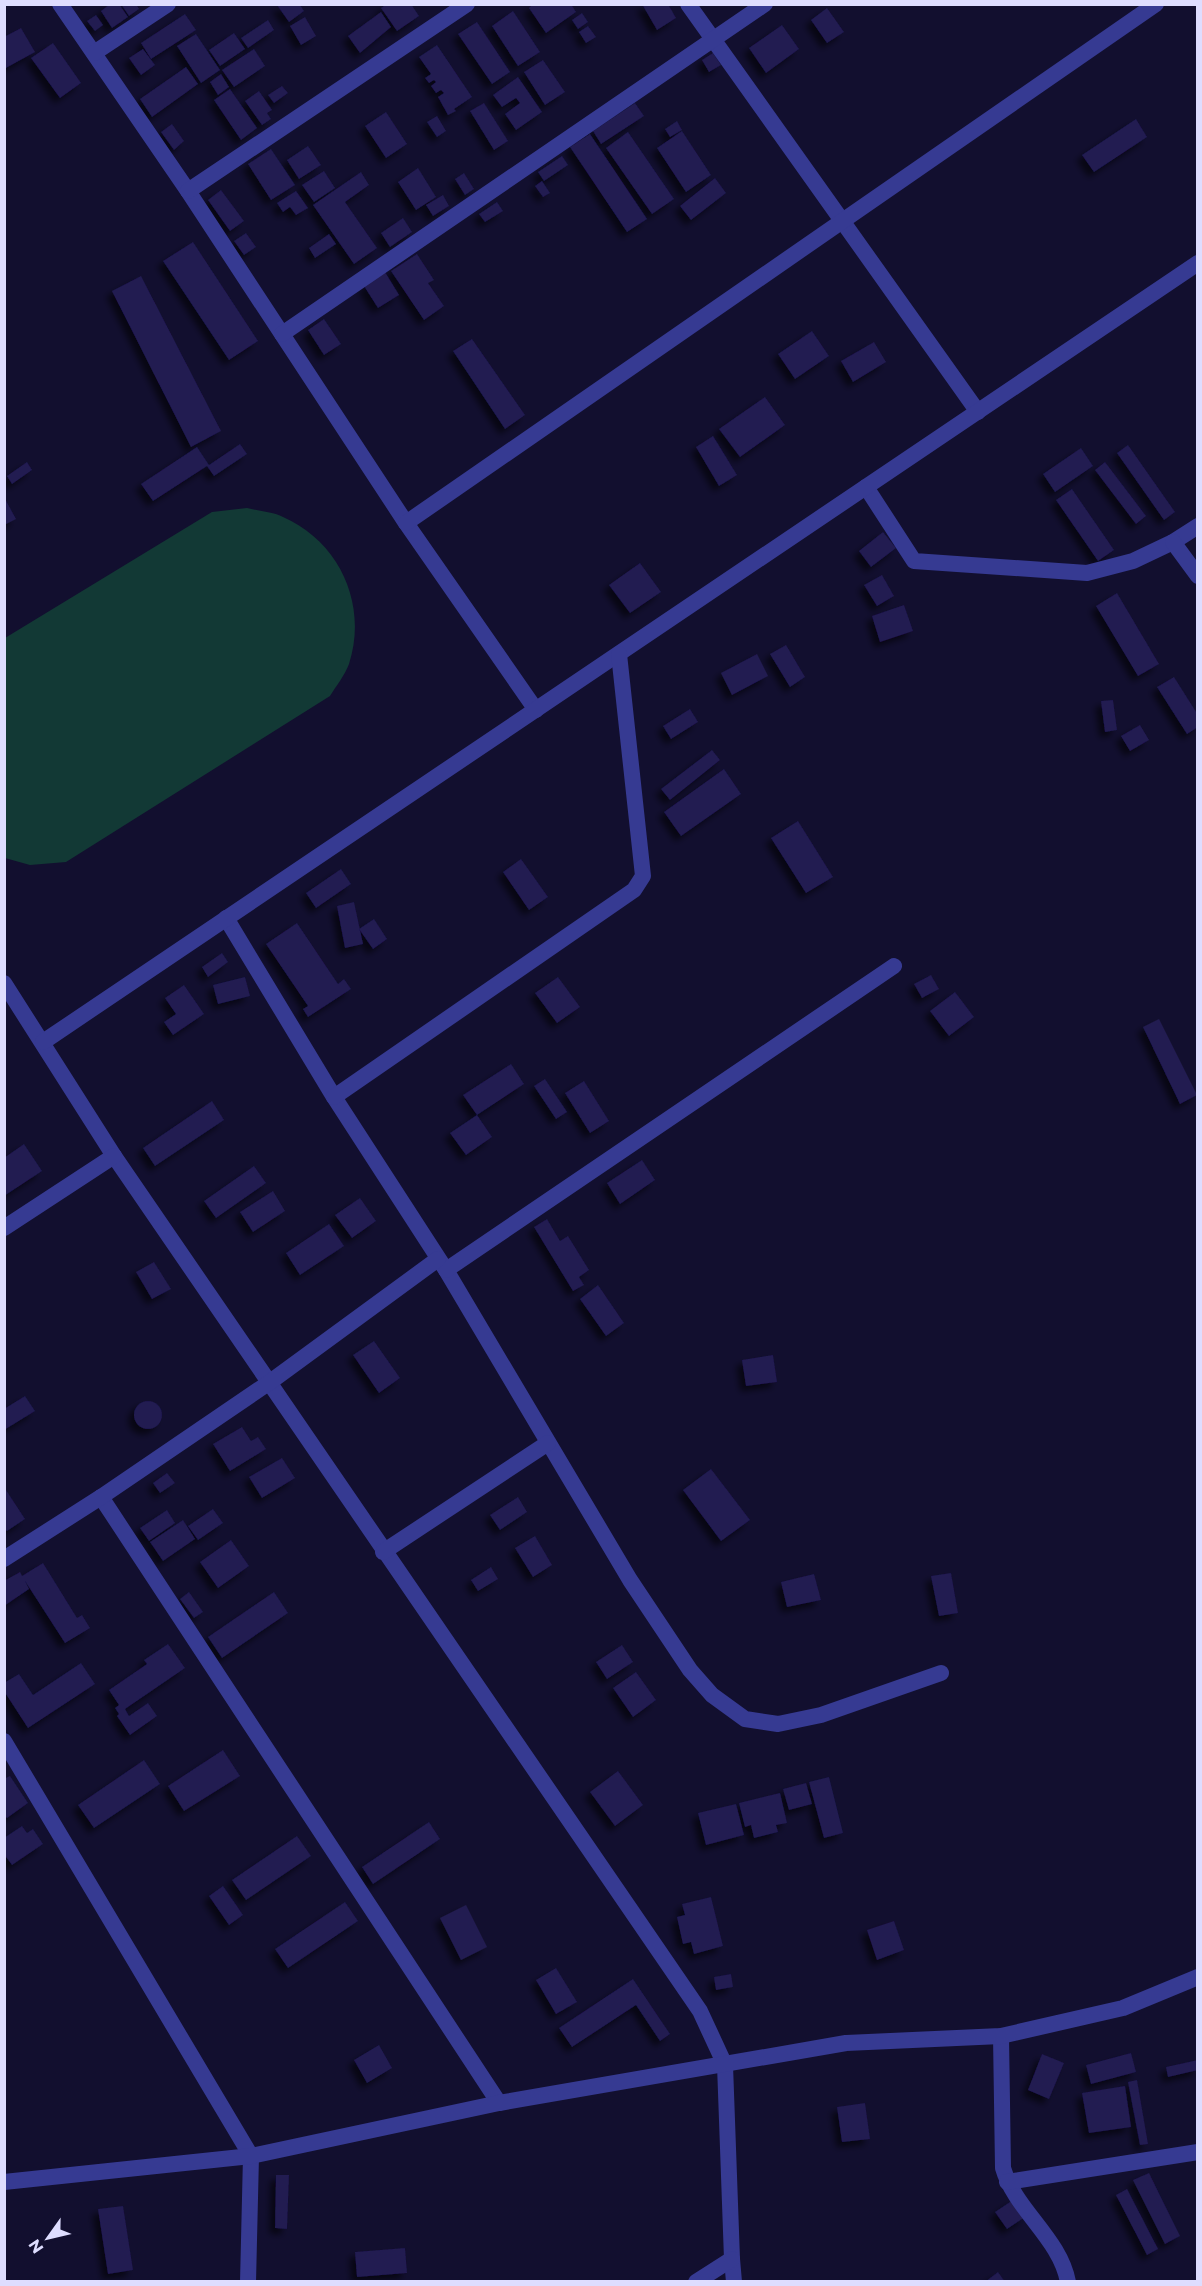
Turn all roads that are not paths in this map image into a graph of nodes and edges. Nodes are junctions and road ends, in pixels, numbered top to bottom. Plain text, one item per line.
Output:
1 (60, 4) edge
2 (168, 4) edge
3 (467, 4) edge
4 (688, 4) edge
5 (765, 4) edge
6 (1156, 4) edge
7 (712, 40) junction
8 (94, 53) junction
9 (188, 191) junction
10 (844, 221) junction
11 (1197, 263) edge
12 (282, 334) junction
13 (978, 412) junction
14 (866, 487) junction
15 (406, 523) junction
16 (1197, 526) edge
17 (1173, 542) junction
18 (1197, 576) edge
19 (619, 654) junction
20 (536, 710) junction
21 (226, 918) junction
22 (894, 966) dead end
23 (4, 983) edge
24 (43, 1042) junction
25 (334, 1097) junction
26 (114, 1156) junction
27 (4, 1228) edge
28 (442, 1265) junction
29 (270, 1382) junction
30 (548, 1443) junction
31 (101, 1497) junction
32 (383, 1552) junction
33 (4, 1559) edge
34 (941, 1673) dead end
35 (7, 1750) edge
36 (1197, 1977) edge
37 (1001, 2036) junction
38 (725, 2065) junction
39 (499, 2103) junction
40 (1197, 2152) edge
41 (251, 2156) junction
42 (4, 2182) edge
43 (1007, 2182) junction
44 (732, 2259) junction
45 (248, 2282) edge
46 (696, 2282) edge
47 (735, 2282) edge
48 (1068, 2282) edge

1 - 8 street
2 - 8 street
3 - 9 street
4 - 7 street
5 - 7 street
6 - 10 street
7 - 10 street
7 - 12 street
8 - 9 street
9 - 12 street
10 - 13 street
10 - 15 street
11 - 13 street
12 - 15 street
13 - 14 street
14 - 17 street
14 - 19 street
15 - 20 street
16 - 17 street
17 - 18 street
19 - 20 street
19 - 25 street
20 - 21 street
21 - 24 street
21 - 25 street
22 - 28 street
23 - 24 street
24 - 26 street
25 - 28 street
26 - 27 street
26 - 29 street
28 - 29 street
28 - 30 street
29 - 31 street
29 - 32 street
30 - 32 street
30 - 34 street
31 - 33 street
31 - 39 street
32 - 38 street
35 - 41 street
36 - 37 street
37 - 38 street
37 - 43 street
38 - 39 street
38 - 44 street
39 - 41 street
40 - 43 street
41 - 42 street
41 - 45 street
43 - 48 street
44 - 46 street
44 - 47 street

